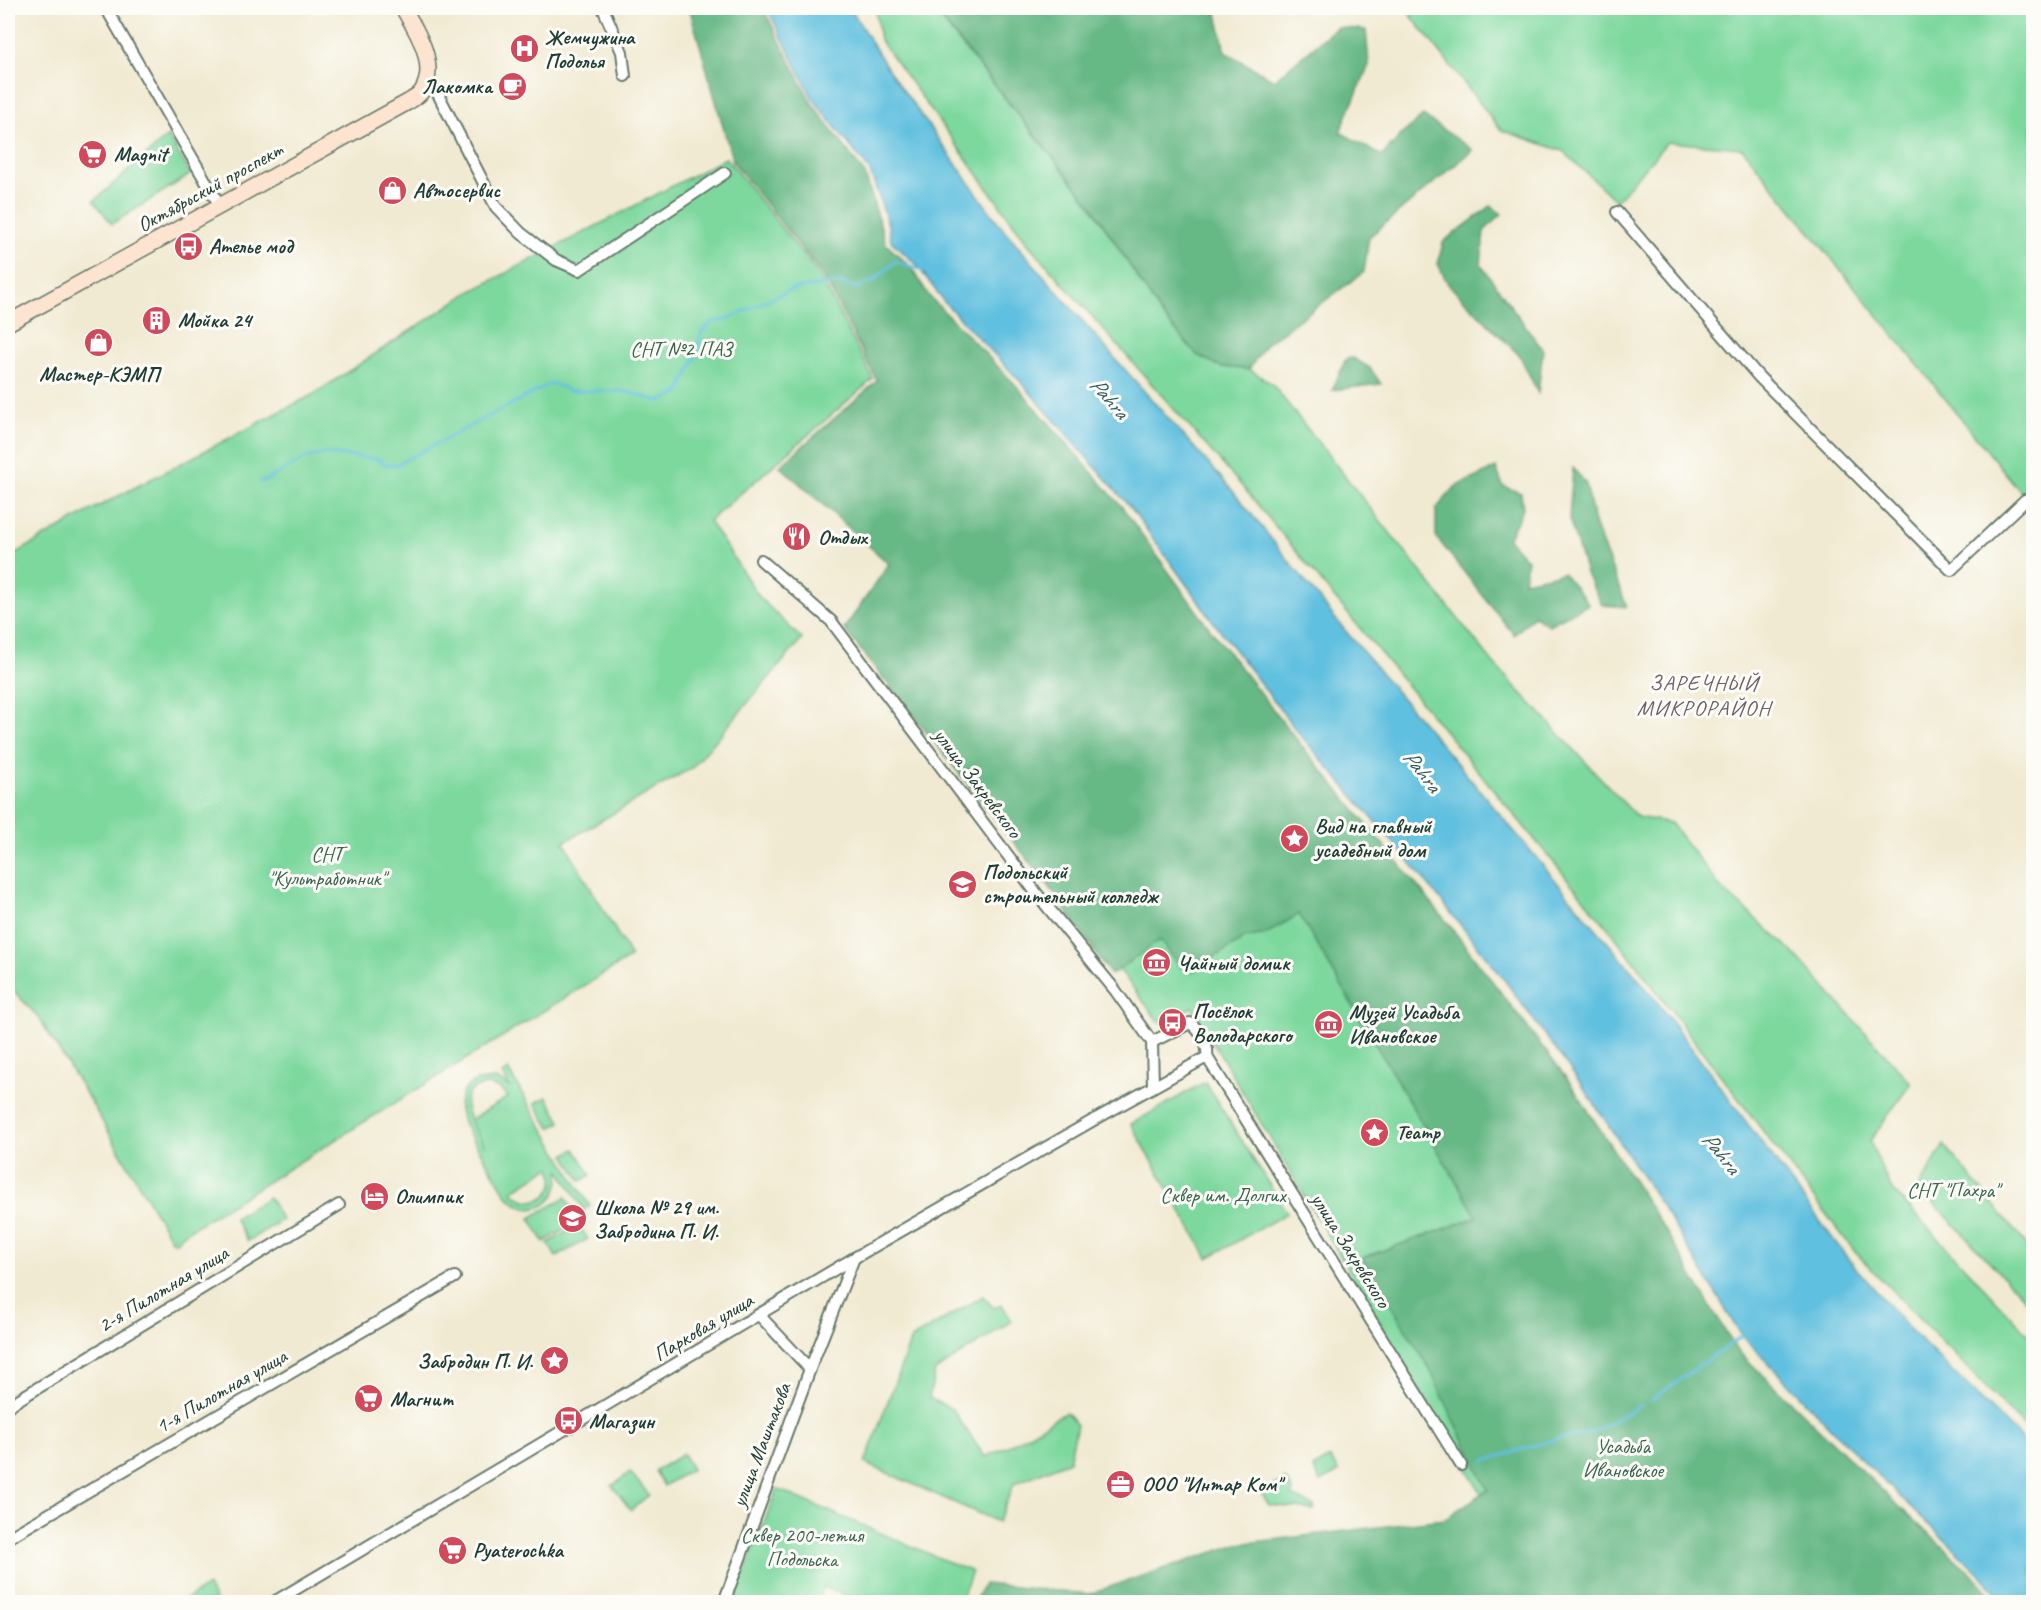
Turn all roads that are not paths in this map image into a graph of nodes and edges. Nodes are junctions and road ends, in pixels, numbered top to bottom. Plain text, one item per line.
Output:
1 (106, 8) edge
2 (403, 8) edge
3 (603, 8) edge
4 (625, 76) dead end
5 (427, 81) junction
6 (725, 173) dead end
7 (220, 206) junction
8 (1617, 212) dead end
9 (8, 323) edge
10 (2034, 506) edge
11 (761, 560) dead end
12 (1152, 1042) junction
13 (1208, 1057) junction
14 (1153, 1087) junction
15 (339, 1205) dead end
16 (855, 1258) junction
17 (455, 1277) dead end
18 (760, 1316) junction
19 (810, 1369) junction
20 (8, 1406) edge
21 (1461, 1465) dead end
22 (8, 1538) edge
23 (274, 1602) edge
24 (724, 1602) edge

1 - 7 street
2 - 5 main road
3 - 4 street
5 - 6 street
5 - 7 main road, Октябрьский проспект
7 - 9 main road, Октябрьский проспект
8 - 10 street
11 - 12 street, улица Закревского
12 - 13 street
12 - 14 street
13 - 14 street, Парковая улица
13 - 21 street, улица Закревского
14 - 16 street, Парковая улица
15 - 20 street, 2-я Пилотная улица
16 - 18 street, Парковая улица
16 - 19 street, улица Маштакова
17 - 22 street, 1-я Пилотная улица
18 - 19 street, улица Маштакова
18 - 23 street, Парковая улица
19 - 24 street, улица Маштакова

